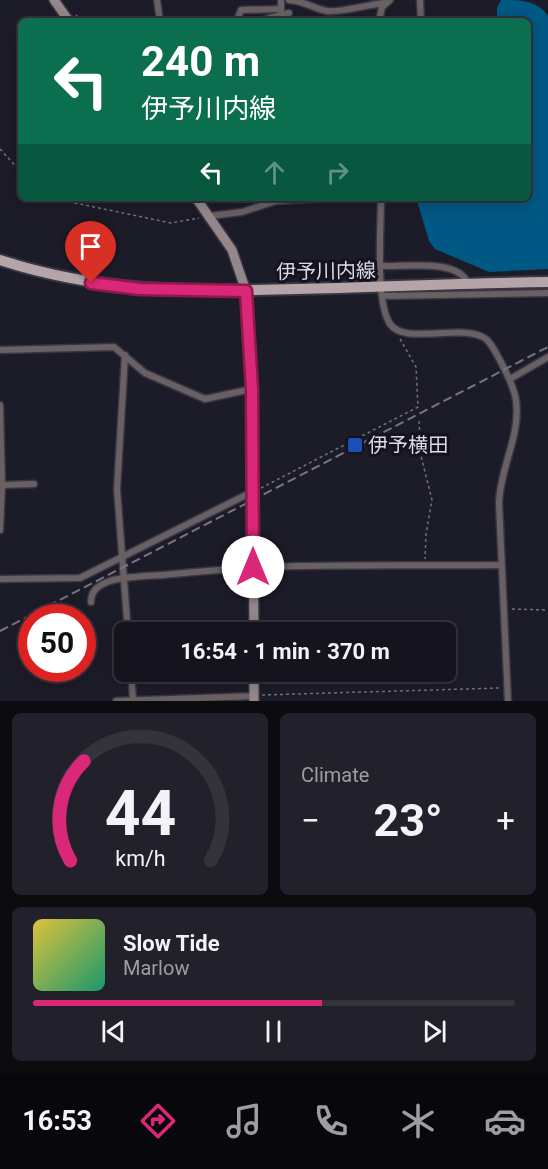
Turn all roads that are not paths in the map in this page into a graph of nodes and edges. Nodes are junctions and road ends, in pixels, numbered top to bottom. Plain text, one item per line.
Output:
1 (54, 0) edge
2 (157, 0) edge
3 (281, 0) edge
4 (289, 0) edge
5 (420, 0) edge
6 (388, 1) edge
7 (289, 13) dead end
8 (281, 15) edge
9 (67, 18) edge
10 (160, 18) edge
11 (238, 18) edge
12 (380, 18) edge
13 (421, 18) edge
14 (198, 201) edge
15 (276, 201) edge
16 (381, 201) edge
17 (208, 216) junction
18 (0, 260) edge
19 (381, 266) junction
20 (548, 282) edge
21 (468, 284) junction
22 (246, 291) junction
23 (382, 292) junction
24 (548, 293) edge
25 (0, 350) edge
26 (124, 355) junction
27 (548, 357) edge
28 (510, 379) junction
29 (252, 389) junction
30 (0, 405) edge
31 (2, 484) junction
32 (34, 484) dead end
33 (252, 492) junction
34 (0, 530) edge
35 (123, 558) junction
36 (501, 565) junction
37 (253, 567) junction
38 (0, 579) edge
39 (125, 579) junction
40 (91, 602) dead end
41 (128, 622) edge
42 (254, 622) edge
43 (131, 682) edge
44 (254, 682) edge
45 (254, 698) edge
46 (131, 700) edge
47 (116, 701) edge
48 (508, 701) edge

1 - 9 main road
2 - 10 street
3 - 8 street
4 - 6 street
5 - 13 street
6 - 12 street
7 - 8 street
8 - 11 street
14 - 17 main road
15 - 17 street
16 - 19 street
17 - 22 main road
18 - 22 main road, 伊予川内線
19 - 21 street
19 - 23 street
20 - 21 main road, 伊予川内線
21 - 23 main road, 伊予川内線
22 - 23 main road, 伊予川内線
22 - 29 main road
23 - 24 street
23 - 28 street
25 - 26 street
26 - 29 street
26 - 35 street
27 - 28 street
28 - 36 street
29 - 33 main road
30 - 31 street
31 - 32 street
31 - 34 street
33 - 35 street
33 - 37 main road
35 - 38 street
35 - 39 street
36 - 37 street
36 - 48 street
37 - 39 street
37 - 42 main road
39 - 40 street
39 - 41 street
43 - 46 street
44 - 45 main road
45 - 46 street
46 - 47 street

